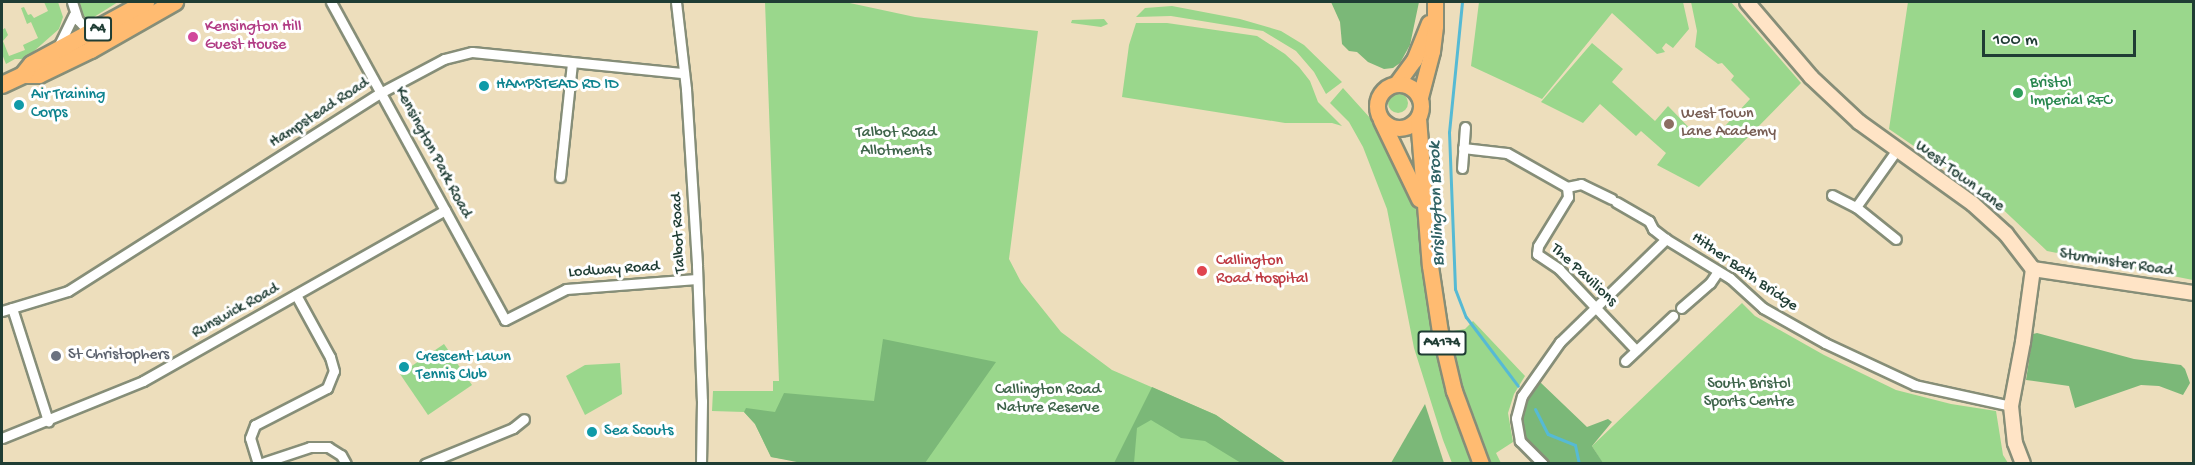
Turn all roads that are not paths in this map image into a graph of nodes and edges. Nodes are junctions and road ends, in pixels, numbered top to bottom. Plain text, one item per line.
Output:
1 (71, 2) edge
2 (175, 2) edge
3 (331, 2) edge
4 (676, 2) edge
5 (1434, 2) edge
6 (1747, 2) edge
7 (149, 5) edge
8 (74, 14) junction
9 (90, 34) junction
10 (115, 34) junction
11 (49, 56) junction
12 (572, 63) junction
13 (684, 73) junction
14 (23, 75) junction
15 (1397, 83) junction
16 (2, 85) edge
17 (382, 92) junction
18 (1420, 97) junction
19 (1380, 117) junction
20 (1418, 118) junction
21 (1465, 127) dead end
22 (1463, 148) junction
23 (1896, 151) junction
24 (1462, 168) dead end
25 (560, 177) dead end
26 (1568, 187) junction
27 (1832, 195) dead end
28 (1856, 207) junction
29 (445, 210) junction
30 (1426, 218) junction
31 (1666, 239) junction
32 (1896, 239) dead end
33 (2033, 269) junction
34 (1718, 271) junction
35 (697, 279) junction
36 (2193, 293) edge
37 (296, 295) junction
38 (1596, 307) junction
39 (12, 308) junction
40 (1681, 308) dead end
41 (2, 311) edge
42 (1673, 316) dead end
43 (505, 320) joint
44 (1636, 350) junction
45 (1625, 361) dead end
46 (2011, 406) junction
47 (524, 419) dead end
48 (48, 421) junction
49 (2, 438) edge
50 (258, 464) edge
51 (346, 464) edge
52 (425, 464) edge
53 (700, 464) edge
54 (1481, 464) edge
55 (1543, 464) edge
56 (2024, 464) edge

1 - 8 street
2 - 7 highway, A4
3 - 17 street, Kensington Park Road
4 - 13 street, Talbot Road
5 - 15 main road, A4174
5 - 18 main road, A4174
6 - 23 main road, West Town Lane
7 - 9 highway, A4
7 - 10 highway, A4
8 - 9 street
8 - 11 street
9 - 10 street
9 - 11 highway, A4
10 - 14 highway, A4
11 - 14 highway, A4
12 - 13 street, Hampstead Road
12 - 17 street, Hampstead Road
12 - 25 street
13 - 35 street, Talbot Road
14 - 16 highway, A4
15 - 18 main road
15 - 19 main road, A4174
17 - 29 street, Kensington Park Road
17 - 39 street, Hampstead Road
18 - 20 main road, A4174
19 - 20 main road
19 - 30 main road, A4174
20 - 30 main road, A4174
21 - 22 street
22 - 24 street
22 - 26 street
23 - 28 street
23 - 33 main road, West Town Lane
26 - 31 street
26 - 38 street, The Pavilions
27 - 28 street
28 - 32 street
29 - 37 street, Runswick Road
29 - 43 street, Kensington Park Road
30 - 54 main road, A4174
31 - 34 street, Hither Bath Bridge
31 - 38 street, Hither Bath Bridge
33 - 36 main road, Sturminster Road
33 - 46 main road
34 - 40 street
34 - 46 street, Hither Bath Bridge
35 - 43 street, Lodway Road
35 - 53 street, Talbot Road
37 - 48 street, Runswick Road
37 - 50 street
38 - 44 street, The Pavilions
38 - 55 street, Hither Bath Bridge
39 - 41 street, Hampstead Road
39 - 48 street
42 - 44 street
44 - 45 street
46 - 56 main road
47 - 52 street
48 - 49 street, Runswick Road
50 - 51 street

